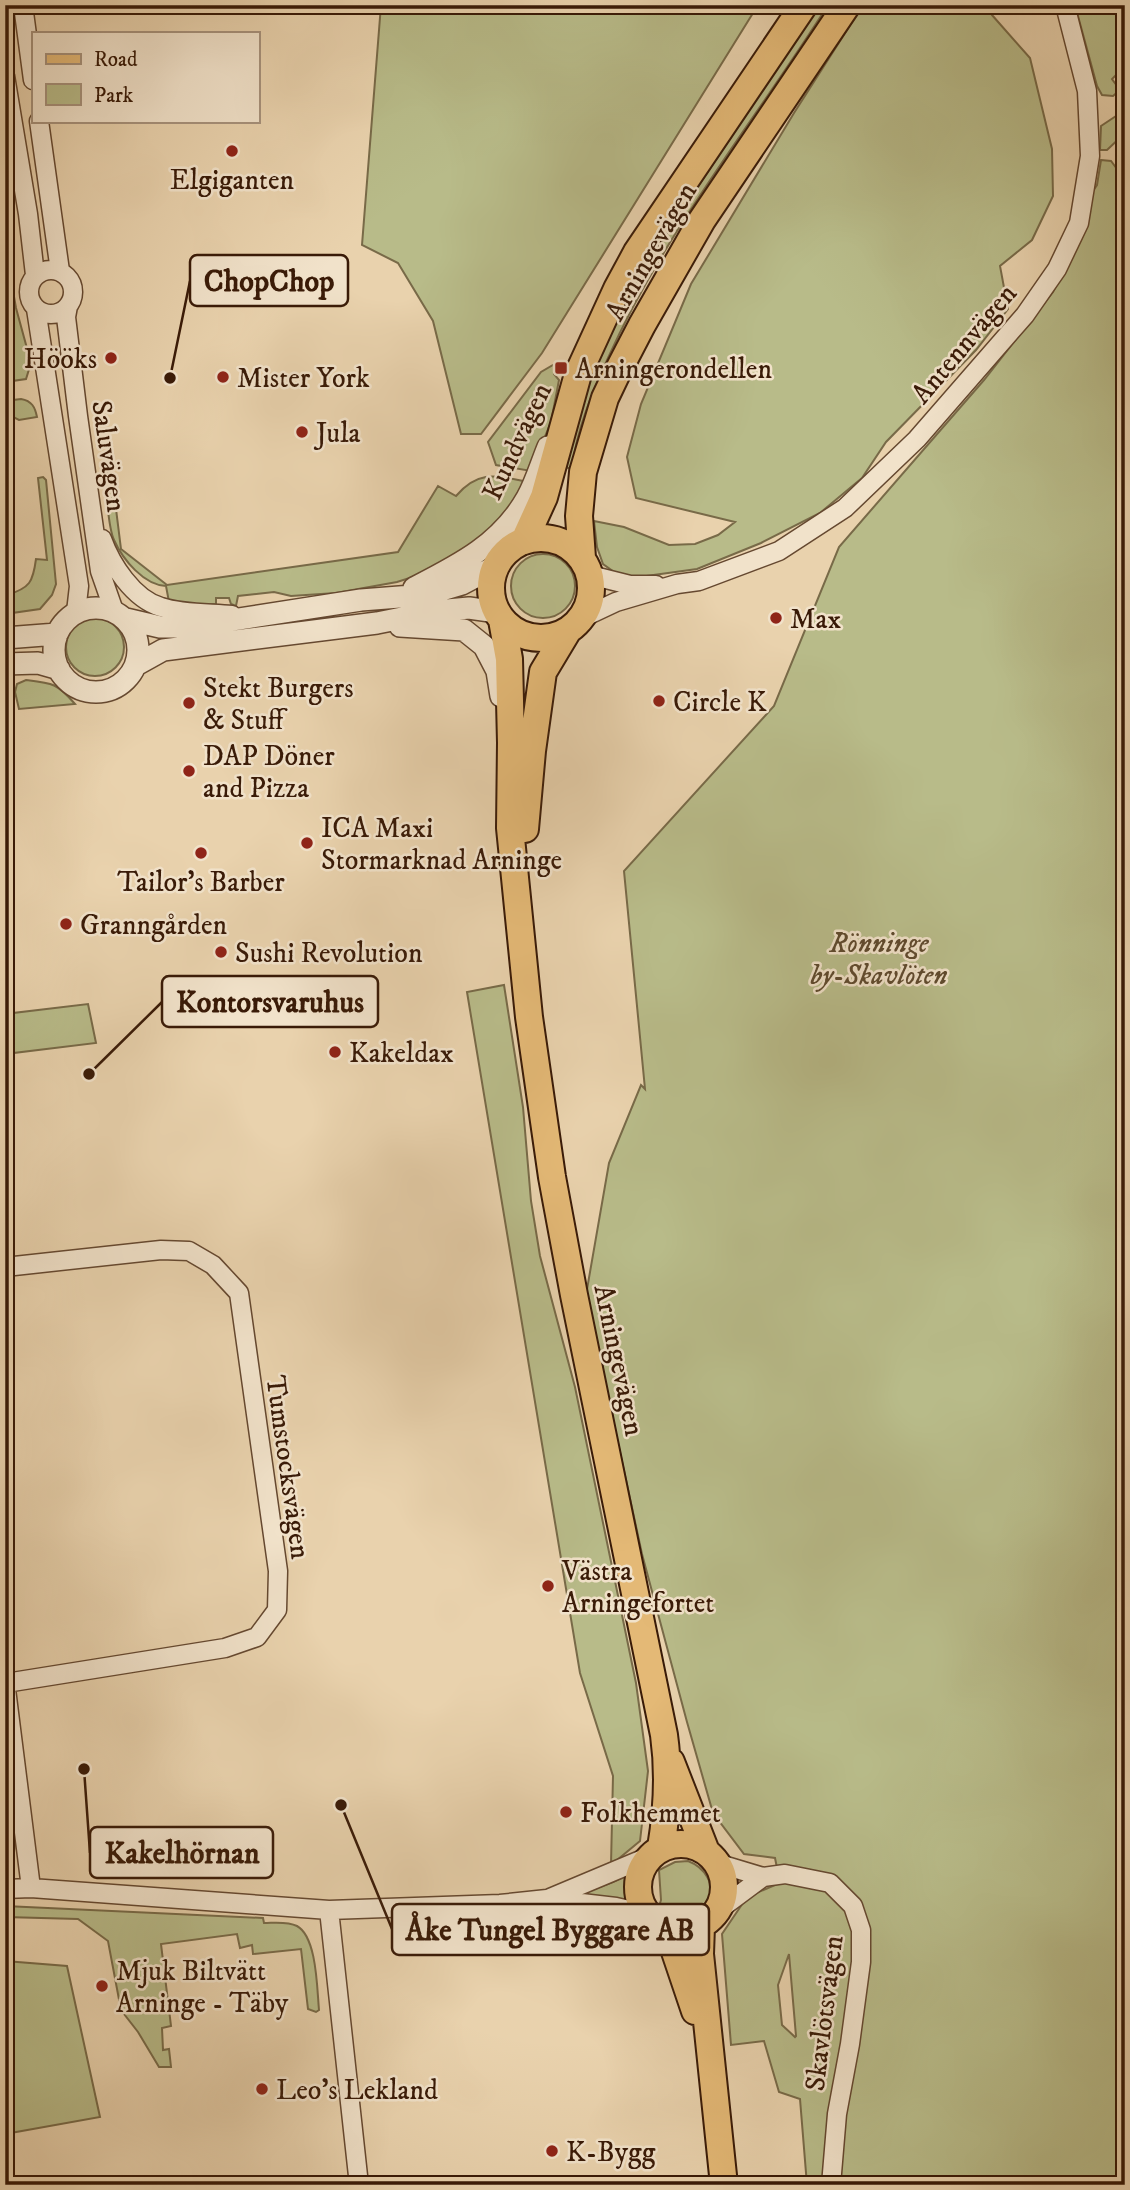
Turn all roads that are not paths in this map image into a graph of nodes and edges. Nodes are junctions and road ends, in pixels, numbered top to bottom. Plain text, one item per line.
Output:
1 (23, 5) edge
2 (804, 5) edge
3 (847, 5) edge
4 (1065, 5) edge
5 (32, 72) edge
6 (5, 76) edge
7 (39, 122) edge
8 (60, 271) junction
9 (35, 275) junction
10 (68, 306) junction
11 (36, 309) junction
12 (578, 374) junction
13 (91, 507) junction
14 (524, 541) junction
15 (496, 566) junction
16 (586, 566) junction
17 (677, 584) junction
18 (397, 597) junction
19 (76, 612) junction
20 (120, 615) junction
21 (499, 616) junction
22 (252, 617) junction
23 (377, 623) junction
24 (574, 625) junction
25 (57, 634) junction
26 (5, 638) edge
27 (5, 664) edge
28 (136, 665) junction
29 (59, 669) junction
30 (511, 743) junction
31 (525, 979) junction
32 (5, 1267) edge
33 (5, 1682) edge
34 (666, 1751) junction
35 (655, 1852) junction
36 (712, 1857) junction
37 (763, 1877) junction
38 (31, 1888) junction
39 (5, 1889) edge
40 (547, 1899) junction
41 (329, 1910) junction
42 (710, 1918) junction
43 (657, 1921) junction
44 (711, 2059) junction
45 (359, 2185) edge
46 (724, 2185) edge
47 (831, 2185) edge

1 - 5 street
2 - 12 main road, Arningevägen
3 - 16 main road, Arningevägen
4 - 17 street, Antennvägen
6 - 9 street, Saluvägen
7 - 8 street, Saluvägen
8 - 9 street
8 - 10 street, Saluvägen
9 - 11 street, Saluvägen
10 - 11 street
10 - 13 street, Saluvägen
11 - 19 street, Saluvägen
12 - 14 main road, Arningevägen
12 - 18 street, Kundvägen
13 - 20 street, Saluvägen
13 - 22 street, Kundvägen
14 - 15 main road
14 - 16 main road
15 - 18 street, Kundvägen
15 - 21 main road
16 - 17 street, Antennvägen
16 - 24 main road
17 - 24 street, Antennvägen
18 - 22 street, Kundvägen
19 - 20 street
19 - 25 street
20 - 22 street, Kundvägen
20 - 28 street
21 - 23 street
21 - 24 main road
21 - 30 main road, Arningevägen
23 - 28 street
23 - 30 street
24 - 31 main road, Arningevägen
25 - 26 street
25 - 29 street
27 - 29 street
28 - 29 street
30 - 31 main road, Arningevägen
31 - 34 main road, Arningevägen
32 - 33 street, Tumstocksvägen
33 - 38 street
34 - 35 main road, Arningevägen
34 - 36 main road, Arningevägen
35 - 36 main road
35 - 40 street
35 - 43 main road
36 - 37 street, Skavlötsvägen
36 - 42 main road
37 - 42 street
37 - 47 street, Skavlötsvägen
38 - 39 street
38 - 41 street
40 - 41 street
40 - 43 street
41 - 45 street
42 - 43 main road
42 - 44 main road
43 - 44 main road
44 - 46 main road

